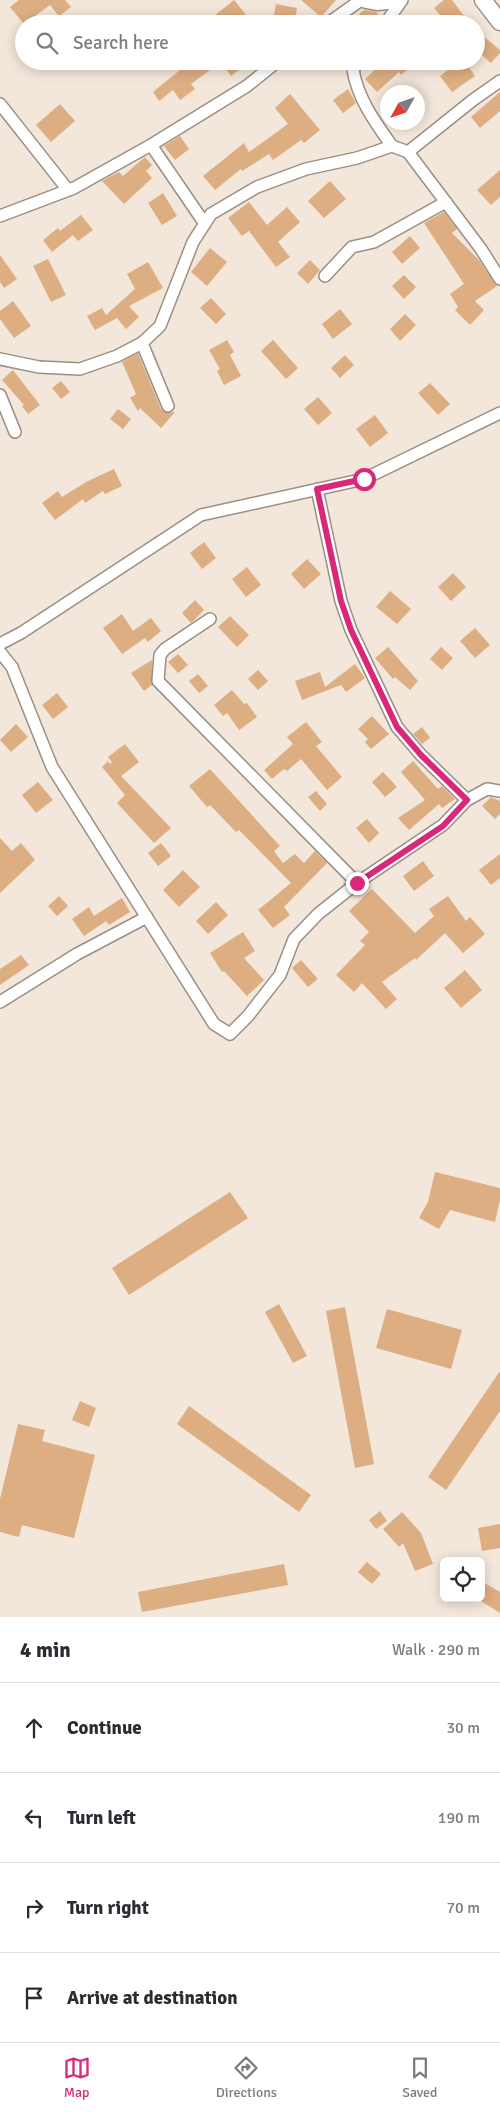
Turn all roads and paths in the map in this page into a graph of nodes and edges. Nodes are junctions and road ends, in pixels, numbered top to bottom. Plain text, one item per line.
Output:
1 (361, 0) edge
2 (366, 0) edge
3 (400, 0) edge
4 (483, 0) edge
5 (340, 15) edge
6 (391, 15) edge
7 (500, 22) edge
8 (267, 70) edge
9 (353, 70) edge
10 (500, 81) edge
11 (0, 104) edge
12 (151, 145) junction
13 (392, 146) junction
14 (408, 152) junction
15 (68, 190) junction
16 (446, 202) junction
17 (0, 216) edge
18 (205, 224) junction
19 (325, 276) dead end
20 (500, 279) edge
21 (142, 343) junction
22 (0, 359) edge
23 (0, 395) edge
24 (168, 406) dead end
25 (500, 413) edge
26 (15, 432) dead end
27 (317, 489) junction
28 (210, 619) dead end
29 (0, 644) edge
30 (0, 652) edge
31 (500, 791) edge
32 (467, 800) junction
33 (357, 883) junction
34 (147, 917) junction
35 (0, 1002) edge

1 - 5 street
2 - 3 main road
3 - 6 street
4 - 7 main road
8 - 12 street
9 - 13 street
10 - 14 street
11 - 15 street
12 - 15 street
12 - 18 street
13 - 14 street
13 - 18 street
14 - 16 street
15 - 17 street
16 - 19 street
16 - 20 street
18 - 21 street
21 - 22 street
21 - 24 street
23 - 26 street
25 - 27 street
27 - 29 street
27 - 32 street
28 - 33 street
30 - 34 street
31 - 32 street
32 - 33 street
33 - 34 street
34 - 35 street

